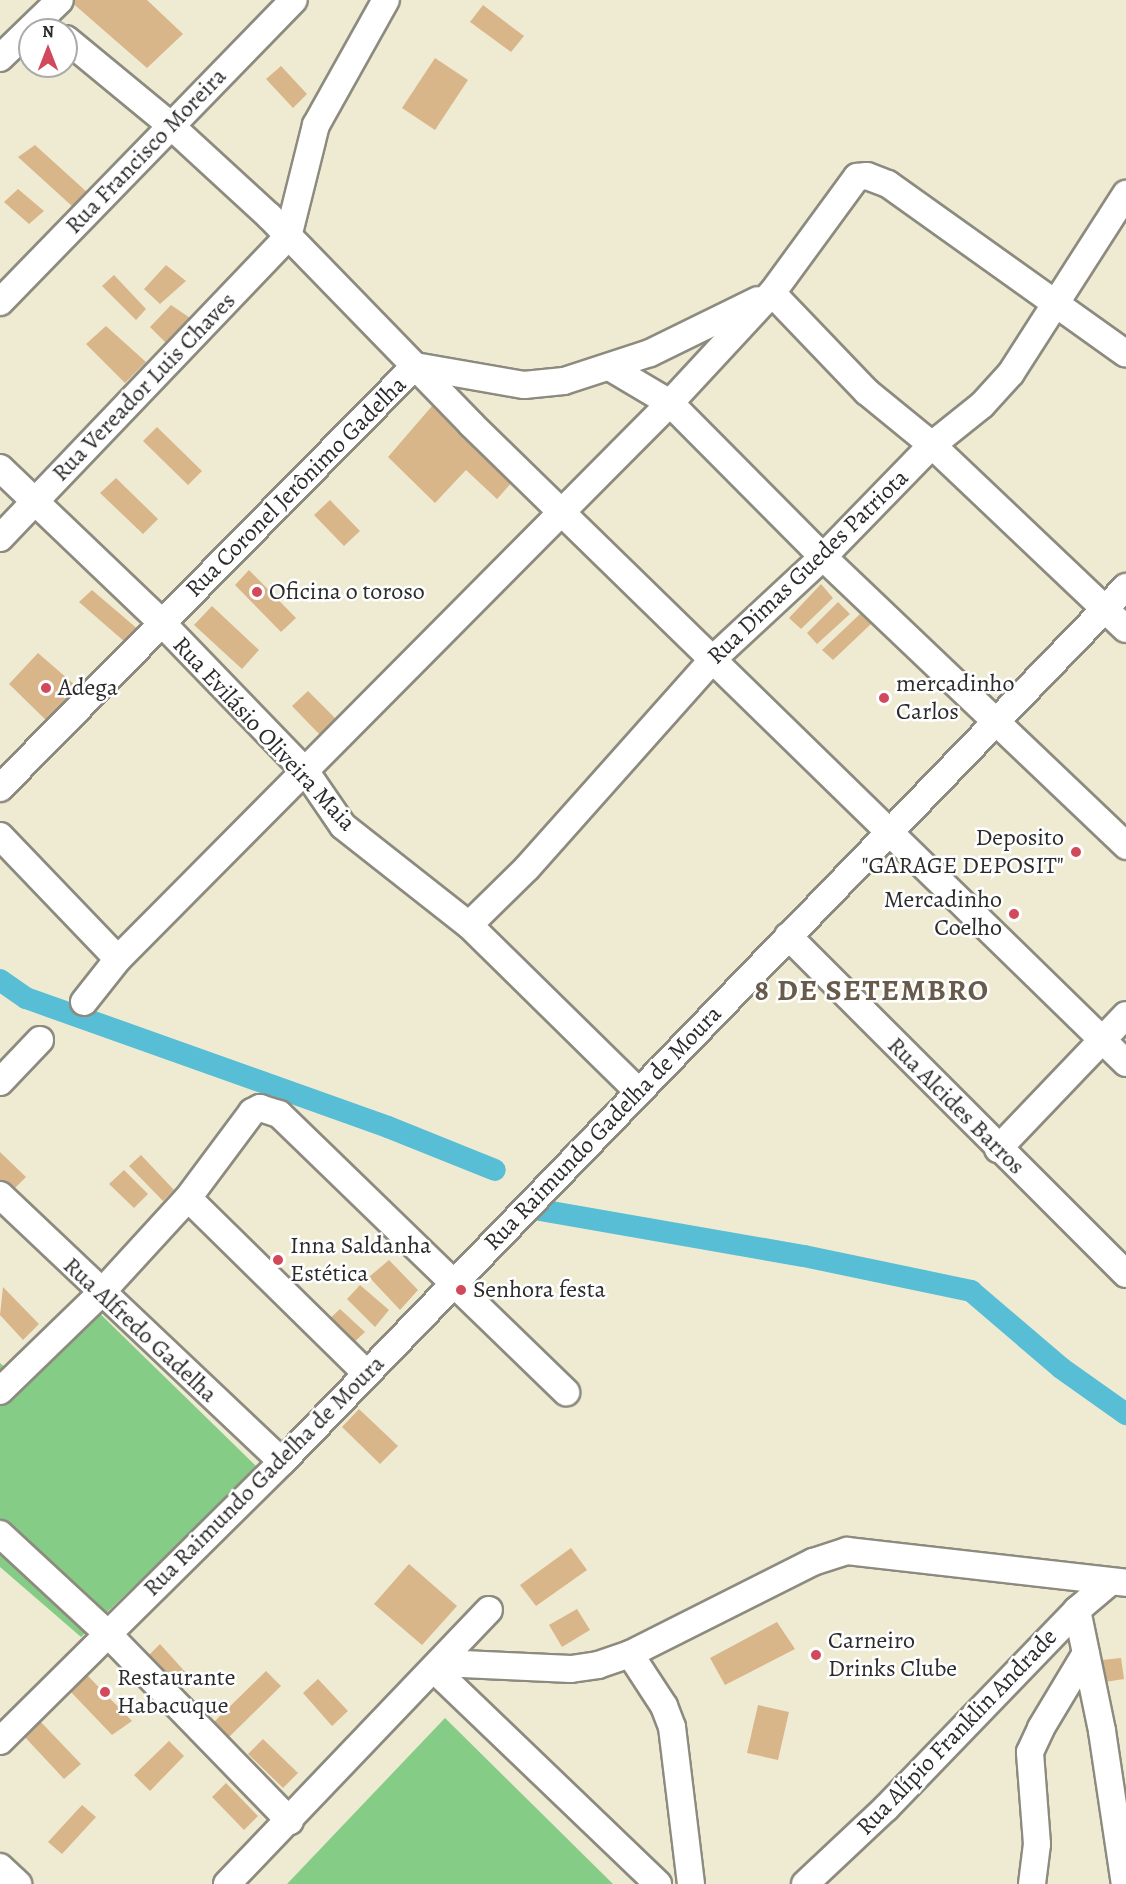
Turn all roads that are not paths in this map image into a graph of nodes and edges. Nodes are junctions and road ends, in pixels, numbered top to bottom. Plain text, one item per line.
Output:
1 (60, 0) edge
2 (294, 0) edge
3 (386, 0) edge
4 (51, 18) edge
5 (18, 45) edge
6 (78, 49) edge
7 (0, 58) edge
8 (169, 124) junction
9 (1126, 194) edge
10 (288, 237) junction
11 (772, 293) junction
12 (0, 302) edge
13 (1055, 302) junction
14 (1126, 354) edge
15 (415, 366) junction
16 (611, 368) junction
17 (670, 403) junction
18 (932, 445) junction
19 (0, 468) edge
20 (35, 501) junction
21 (562, 510) junction
22 (0, 538) edge
23 (823, 557) junction
24 (1126, 587) edge
25 (1105, 608) junction
26 (162, 623) junction
27 (1126, 629) edge
28 (712, 660) junction
29 (996, 720) junction
30 (306, 772) junction
31 (0, 788) edge
32 (891, 830) junction
33 (0, 836) edge
34 (1126, 846) edge
35 (469, 925) junction
36 (788, 936) junction
37 (118, 959) junction
38 (84, 1002) dead end
39 (1126, 1015) edge
40 (40, 1040) dead end
41 (1102, 1040) junction
42 (1126, 1063) edge
43 (0, 1082) edge
44 (638, 1091) junction
45 (998, 1149) junction
46 (0, 1195) edge
47 (188, 1198) junction
48 (1126, 1274) edge
49 (454, 1282) junction
50 (100, 1294) junction
51 (367, 1374) junction
52 (0, 1391) edge
53 (566, 1392) dead end
54 (282, 1462) junction
55 (0, 1534) edge
56 (1118, 1582) edge
57 (489, 1610) dead end
58 (1077, 1610) junction
59 (108, 1634) junction
60 (1086, 1653) junction
61 (630, 1654) junction
62 (438, 1667) junction
63 (0, 1741) edge
64 (290, 1821) junction
65 (0, 1867) edge
66 (18, 1884) edge
67 (227, 1884) edge
68 (658, 1884) edge
69 (691, 1884) edge
70 (805, 1884) edge
71 (1032, 1884) edge
72 (1125, 1884) edge

1 - 4 street
2 - 8 street, Rua Francisco Moreira
3 - 10 street
5 - 7 street
6 - 8 street
8 - 10 street
8 - 12 street, Rua Francisco Moreira
9 - 13 street, Rua Dimas Guedes Patriota
10 - 15 street
10 - 20 street, Rua Vereador Luis Chaves
11 - 13 street
11 - 16 street
11 - 17 street
11 - 18 street
13 - 14 street
13 - 18 street, Rua Dimas Guedes Patriota
15 - 16 street
15 - 21 street
15 - 26 street, Rua Coronel Jerônimo Gadelha
16 - 17 street
17 - 21 street
17 - 23 street
18 - 23 street, Rua Dimas Guedes Patriota
18 - 25 street
19 - 20 street, Rua Evilásio Oliveira Maia
20 - 22 street, Rua Vereador Luis Chaves
20 - 26 street, Rua Evilásio Oliveira Maia
21 - 28 street
21 - 30 street
23 - 28 street, Rua Dimas Guedes Patriota
23 - 29 street
24 - 25 street, Rua Raimundo Gadelha de Moura
25 - 27 street
25 - 29 street, Rua Raimundo Gadelha de Moura
26 - 30 street, Rua Evilásio Oliveira Maia
26 - 31 street, Rua Coronel Jerônimo Gadelha
28 - 32 street
28 - 35 street, Rua Dimas Guedes Patriota
29 - 32 street, Rua Raimundo Gadelha de Moura
29 - 34 street
30 - 35 street, Rua Evilásio Oliveira Maia
30 - 37 street
32 - 36 street, Rua Raimundo Gadelha de Moura
32 - 41 street
33 - 37 street
35 - 44 street, Rua Evilásio Oliveira Maia
36 - 44 street, Rua Raimundo Gadelha de Moura
36 - 45 street, Rua Alcides Barros
37 - 38 street
39 - 41 street
40 - 43 street
41 - 42 street
41 - 45 street
44 - 49 street, Rua Raimundo Gadelha de Moura
45 - 48 street, Rua Alcides Barros
46 - 50 street, Rua Alfredo Gadelha
47 - 49 street
47 - 50 street
47 - 51 street
49 - 51 street, Rua Raimundo Gadelha de Moura
49 - 53 street
50 - 52 street
50 - 54 street, Rua Alfredo Gadelha
51 - 54 street, Rua Raimundo Gadelha de Moura
54 - 59 street, Rua Raimundo Gadelha de Moura
55 - 59 street
56 - 58 street, Rua Alípio Franklin Andrade
56 - 61 street
57 - 62 street
58 - 60 street
58 - 70 street, Rua Alípio Franklin Andrade
59 - 63 street, Rua Raimundo Gadelha de Moura
59 - 64 street
60 - 71 street
60 - 72 street
61 - 62 street
61 - 69 street
62 - 64 street
62 - 68 street
64 - 67 street
65 - 66 street

